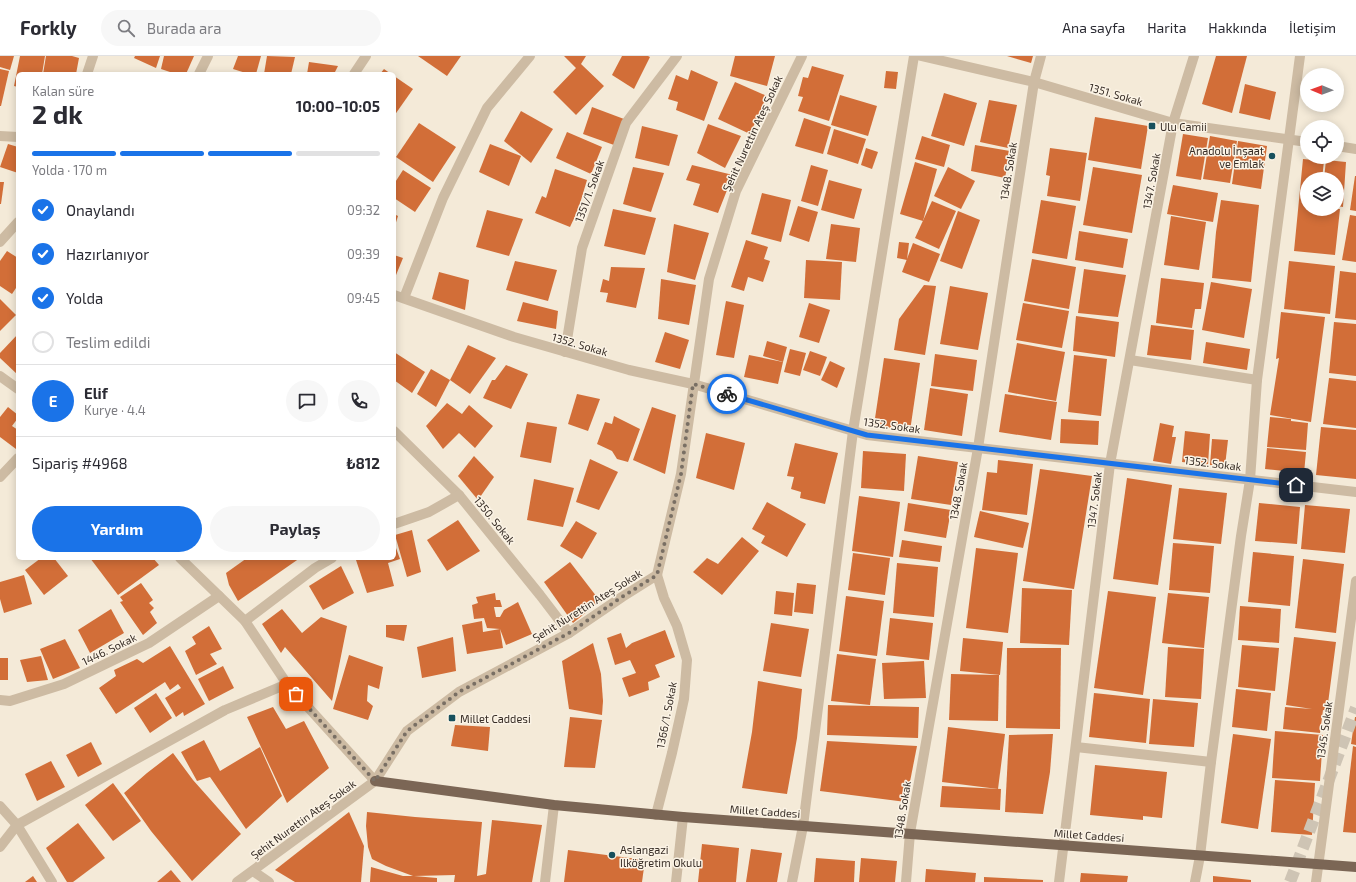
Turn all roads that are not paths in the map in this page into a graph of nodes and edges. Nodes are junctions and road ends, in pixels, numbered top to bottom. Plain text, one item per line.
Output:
1 (93, 56) edge
2 (208, 56) edge
3 (366, 56) edge
4 (530, 56) edge
5 (677, 56) edge
6 (802, 56) edge
7 (914, 56) edge
8 (921, 56) edge
9 (1041, 56) edge
10 (1194, 56) edge
11 (1300, 56) edge
12 (88, 72) edge
13 (199, 72) edge
14 (355, 72) edge
15 (1034, 82) junction
16 (1173, 123) junction
17 (0, 136) edge
18 (16, 137) edge
19 (1289, 140) junction
20 (1300, 141) edge
21 (1344, 147) edge
22 (1356, 149) edge
23 (16, 224) edge
24 (0, 242) edge
25 (396, 296) edge
26 (404, 298) junction
27 (565, 352) junction
28 (1130, 360) junction
29 (0, 376) edge
30 (1257, 380) junction
31 (693, 384) junction
32 (16, 388) edge
33 (853, 431) junction
34 (396, 433) edge
35 (978, 448) junction
36 (16, 460) edge
37 (1110, 464) junction
38 (0, 477) edge
39 (1250, 480) junction
40 (1356, 492) edge
41 (459, 495) junction
42 (396, 523) edge
43 (182, 560) edge
44 (329, 560) edge
45 (657, 575) junction
46 (1356, 581) edge
47 (219, 596) junction
48 (245, 622) junction
49 (569, 633) junction
50 (287, 684) junction
51 (0, 700) edge
52 (1076, 747) junction
53 (1211, 762) junction
54 (375, 781) junction
55 (554, 805) junction
56 (0, 806) edge
57 (656, 815) junction
58 (683, 817) junction
59 (17, 825) junction
60 (803, 826) junction
61 (910, 833) junction
62 (1064, 845) junction
63 (0, 847) edge
64 (1200, 856) junction
65 (1318, 864) junction
66 (1356, 868) edge
67 (253, 871) junction
68 (52, 882) edge
69 (236, 882) edge
70 (270, 882) edge
71 (545, 882) edge
72 (676, 882) edge
73 (792, 882) edge
74 (906, 882) edge
75 (1059, 882) edge
76 (1195, 882) edge
77 (1316, 882) edge

1 - 12 street
2 - 13 street
3 - 14 street
4 - 26 street
5 - 27 street, 1351/1. Sokak
6 - 31 street, Şehit Nurettin Ateş Sokak
7 - 33 street
8 - 15 street, 1351. Sokak
9 - 15 street, 1348. Sokak
10 - 16 street, 1347. Sokak
11 - 19 street
15 - 16 street, 1351. Sokak
15 - 35 street, 1348. Sokak
16 - 19 street, 1351. Sokak
16 - 28 street, 1347. Sokak
17 - 18 street
19 - 20 street, 1351. Sokak
19 - 30 street
21 - 22 street
23 - 24 street
25 - 26 street, 1352. Sokak
26 - 27 street, 1352. Sokak
27 - 31 street, 1352. Sokak
28 - 30 street
28 - 37 street, 1347. Sokak
29 - 32 street
30 - 39 street
31 - 33 street, 1352. Sokak
31 - 45 street, Şehit Nurettin Ateş Sokak
33 - 35 street, 1352. Sokak
33 - 60 street
34 - 41 street, 1350. Sokak
35 - 37 street, 1352. Sokak
35 - 61 street, 1348. Sokak
36 - 38 street
37 - 39 street, 1352. Sokak
37 - 52 street, 1347. Sokak
39 - 40 street, 1352. Sokak
39 - 53 street
41 - 42 street
41 - 49 street, 1350. Sokak
43 - 47 street
44 - 48 street
45 - 49 street, Şehit Nurettin Ateş Sokak
45 - 57 street, 1366/1. Sokak
46 - 65 street, 1345. Sokak
47 - 48 street
47 - 51 street, 1446. Sokak
48 - 50 street
49 - 54 street, Şehit Nurettin Ateş Sokak
50 - 54 street
50 - 59 street
52 - 53 street
52 - 62 street, 1347. Sokak
53 - 64 street
54 - 55 main road, Millet Caddesi
54 - 67 street, Şehit Nurettin Ateş Sokak
55 - 57 main road, Millet Caddesi
55 - 71 street
56 - 59 street
57 - 58 main road, Millet Caddesi
58 - 60 main road, Millet Caddesi
58 - 72 street
59 - 63 street
59 - 68 street
60 - 61 main road, Millet Caddesi
60 - 73 street
61 - 62 main road, Millet Caddesi
61 - 74 street, 1348. Sokak
62 - 64 main road, Millet Caddesi
62 - 75 street, 1347. Sokak
64 - 65 main road, Millet Caddesi
64 - 76 street
65 - 66 main road, Millet Caddesi
65 - 77 street, 1345. Sokak
67 - 69 street, Şehit Nurettin Ateş Sokak
67 - 70 street

